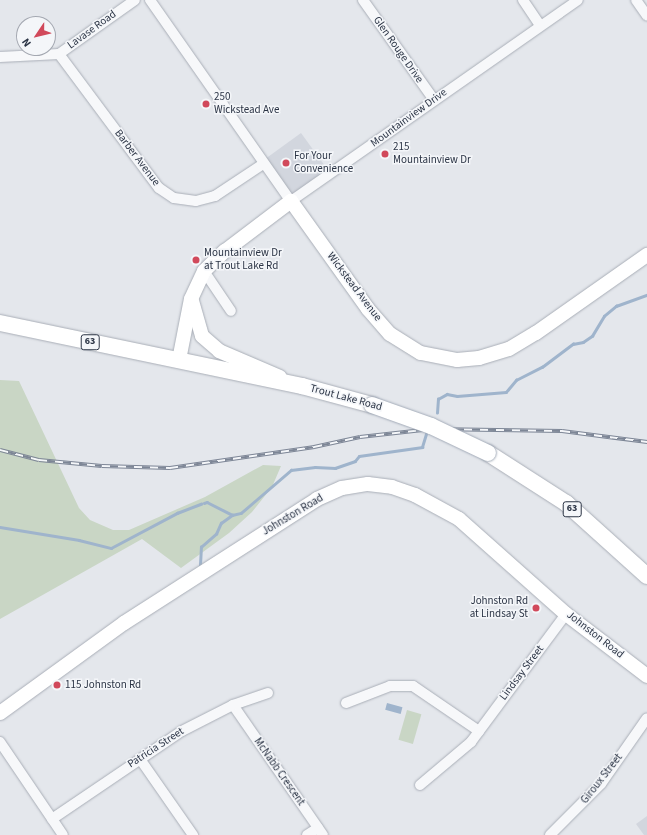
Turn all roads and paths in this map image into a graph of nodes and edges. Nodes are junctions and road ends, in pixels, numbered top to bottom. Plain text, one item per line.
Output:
1 (135, 0) edge
2 (150, 0) edge
3 (363, 0) edge
4 (523, 0) edge
5 (578, 0) edge
6 (636, 0) edge
7 (647, 16) edge
8 (540, 25) junction
9 (59, 54) junction
10 (0, 57) edge
11 (434, 100) junction
12 (263, 164) junction
13 (291, 201) junction
14 (647, 255) edge
15 (204, 271) junction
16 (191, 299) junction
17 (231, 312) dead end
18 (0, 323) edge
19 (179, 360) junction
20 (302, 386) junction
21 (647, 576) edge
22 (566, 614) junction
23 (647, 676) edge
24 (268, 693) dead end
25 (346, 703) dead end
26 (233, 705) junction
27 (0, 713) edge
28 (647, 718) edge
29 (479, 732) junction
30 (0, 742) edge
31 (140, 759) junction
32 (420, 785) dead end
33 (52, 819) junction
34 (321, 831) edge
35 (63, 835) edge
36 (193, 835) edge
37 (307, 835) edge
38 (550, 835) edge

1 - 9 street, Lavase Road
2 - 12 street, Wickstead Avenue
3 - 11 street, Glen Rouge Drive
4 - 8 street
5 - 8 street, Mountainview Drive
6 - 7 street
8 - 11 street, Mountainview Drive
9 - 10 street, Lavase Road
9 - 12 street, Barber Avenue
11 - 13 street, Mountainview Drive
12 - 13 street, Wickstead Avenue
13 - 14 street, Wickstead Avenue
13 - 15 street, Mountainview Drive
15 - 16 street, Mountainview Drive
15 - 17 street
16 - 19 street, Mountainview Drive
16 - 20 street
18 - 19 main road, Trout Lake Road / 63
19 - 20 main road, Trout Lake Road / 63
20 - 21 main road, Trout Lake Road / 63, bridge
22 - 23 street, Johnston Road
22 - 27 street, Johnston Road
22 - 29 street, Lindsay Street
24 - 26 street, Patricia Street
25 - 29 street
26 - 31 street, Patricia Street
26 - 34 street, McNabb Crescent
28 - 38 street, Giroux Street
29 - 32 street, Lindsay Street
30 - 33 street
31 - 33 street, Patricia Street
31 - 36 street
33 - 35 street
34 - 37 street, McNabb Crescent

